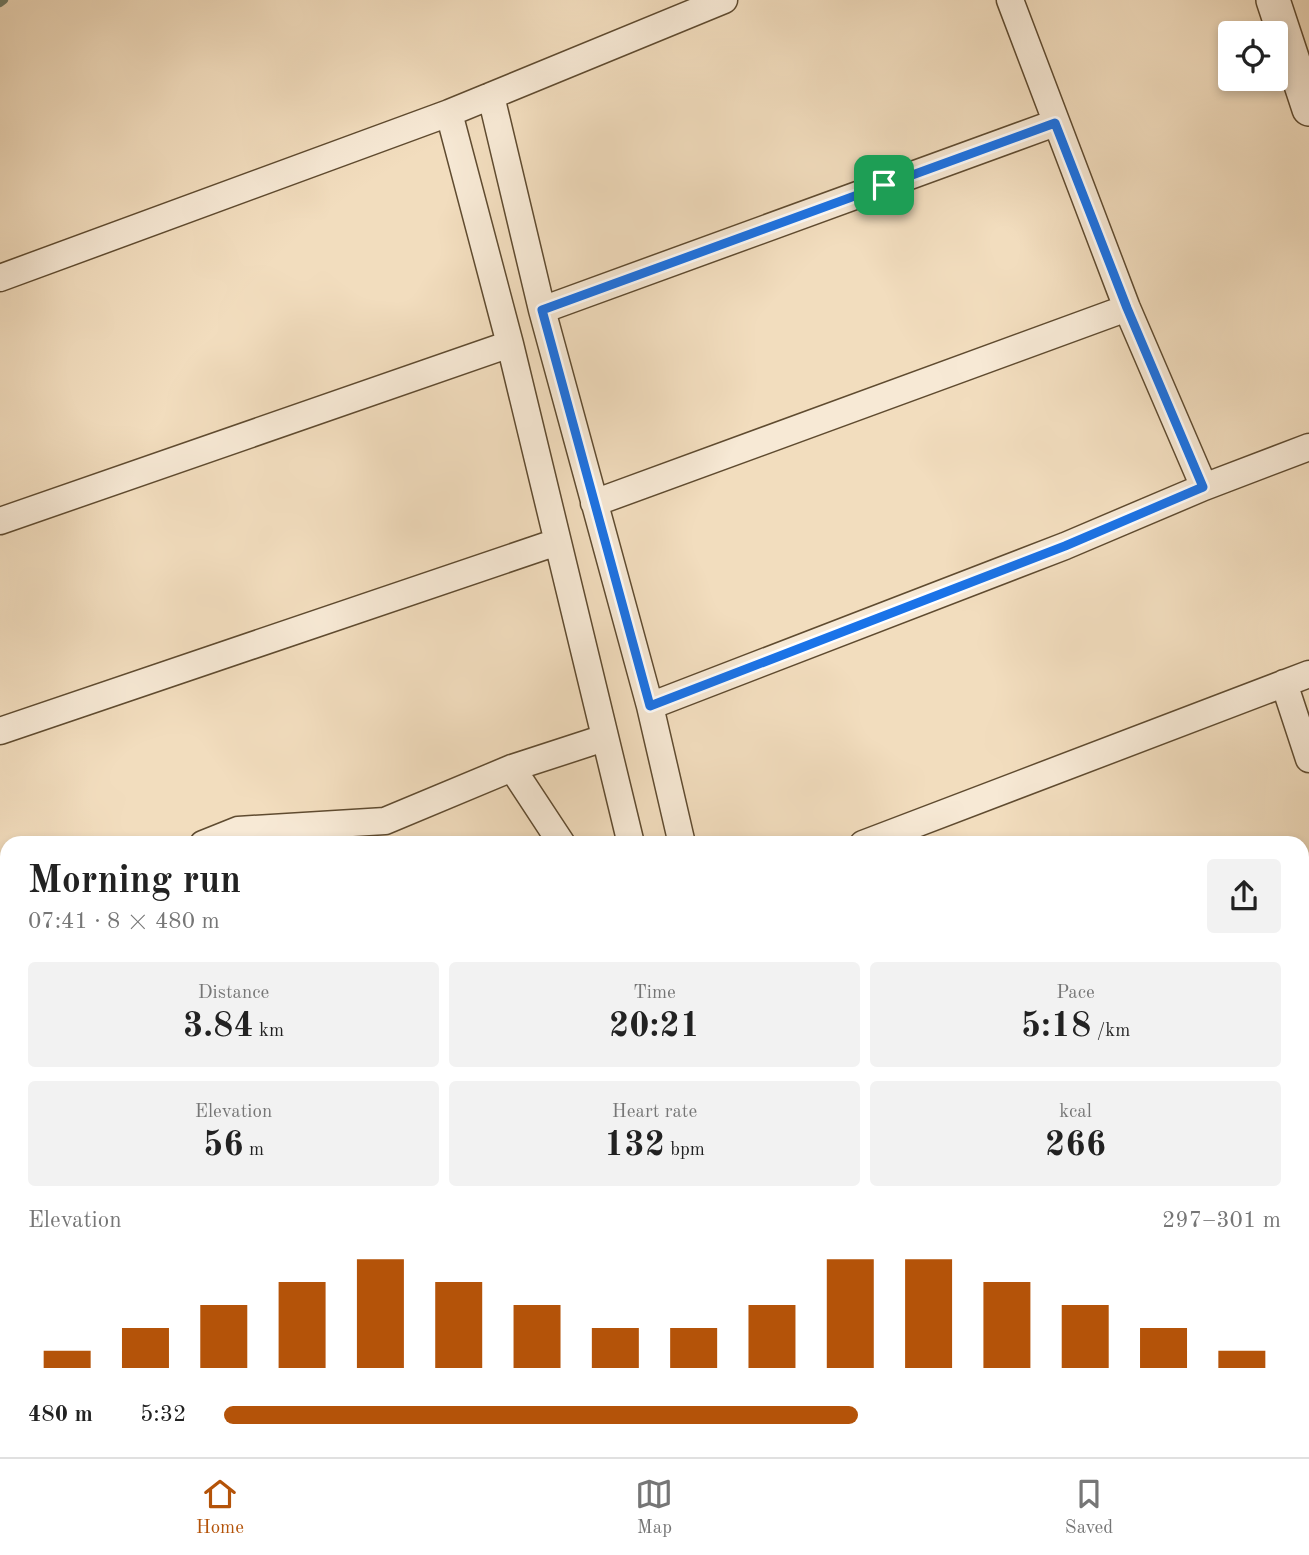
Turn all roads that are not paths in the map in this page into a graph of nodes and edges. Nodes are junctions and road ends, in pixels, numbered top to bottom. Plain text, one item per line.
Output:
1 (724, 0) edge
2 (1010, 0) edge
3 (1273, 0) edge
4 (491, 96) junction
5 (1308, 105) edge
6 (449, 113) junction
7 (1055, 123) junction
8 (0, 278) edge
9 (1127, 308) junction
10 (542, 310) junction
11 (510, 344) junction
12 (1309, 447) edge
13 (1203, 487) junction
14 (594, 503) junction
15 (0, 521) edge
16 (557, 542) junction
17 (1309, 674) edge
18 (1284, 683) junction
19 (650, 706) junction
20 (0, 731) edge
21 (604, 738) junction
22 (1309, 759) edge
23 (512, 768) junction
24 (385, 821) junction
25 (223, 836) edge
26 (365, 836) edge
27 (557, 836) edge
28 (629, 836) edge
29 (680, 836) edge
30 (884, 836) edge

1 - 4 street
2 - 7 street
3 - 5 street
4 - 6 street
4 - 10 street
6 - 8 street
6 - 11 street
7 - 9 street
7 - 10 street
9 - 13 street
9 - 14 street
10 - 14 street
11 - 15 street
11 - 16 street
12 - 13 street
13 - 19 street
14 - 19 street
16 - 20 street
16 - 21 street
17 - 18 street
18 - 22 street
18 - 30 street
19 - 29 street
21 - 23 street
21 - 28 street
23 - 24 street
23 - 27 street
24 - 25 street
24 - 26 street

